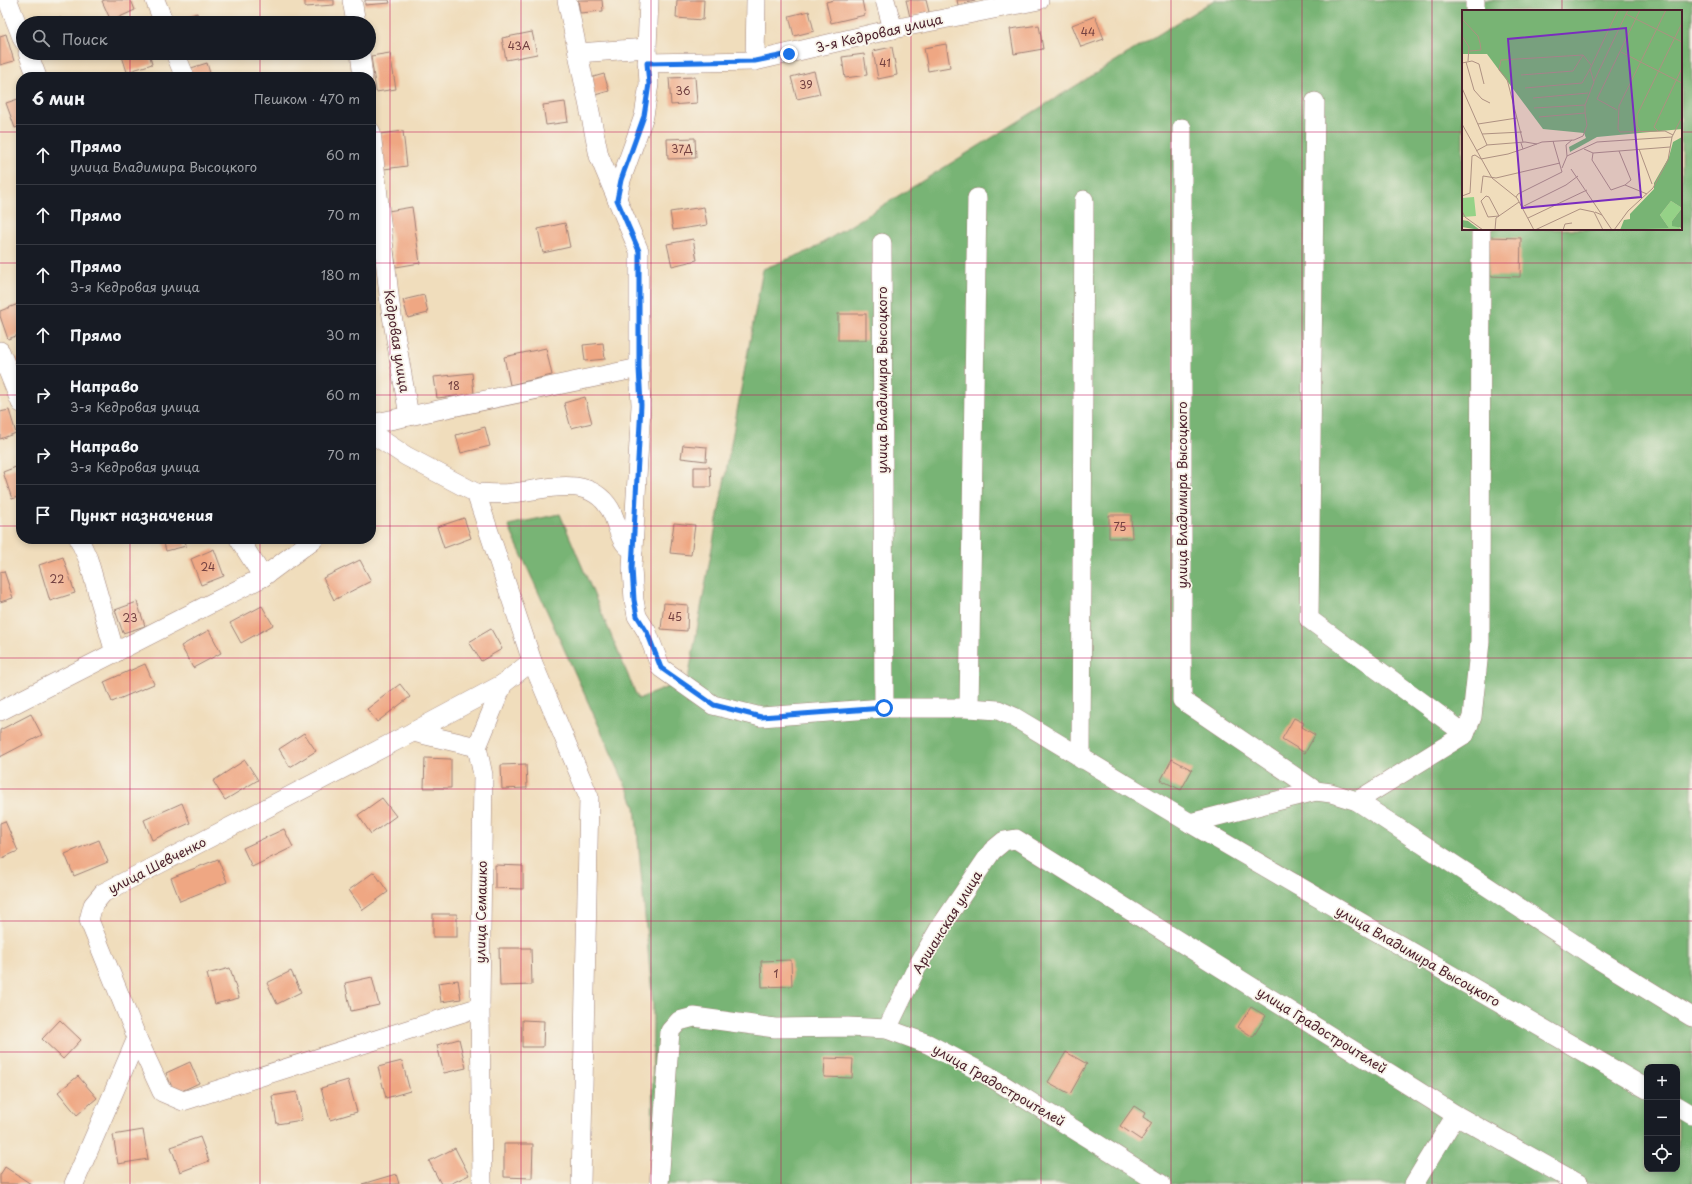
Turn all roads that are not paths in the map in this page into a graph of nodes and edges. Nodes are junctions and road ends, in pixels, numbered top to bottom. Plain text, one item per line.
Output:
1 (155, 0) edge
2 (352, 0) edge
3 (567, 0) edge
4 (649, 0) edge
5 (756, 0) edge
6 (885, 0) edge
7 (1039, 0) edge
8 (6, 2) edge
9 (161, 16) edge
10 (355, 16) edge
11 (16, 24) edge
12 (893, 29) junction
13 (578, 53) junction
14 (647, 55) junction
15 (31, 60) edge
16 (178, 60) edge
17 (361, 60) edge
18 (755, 61) junction
19 (35, 72) edge
20 (183, 72) edge
21 (362, 72) edge
22 (1315, 102) dead end
23 (1182, 128) dead end
24 (376, 177) edge
25 (977, 198) dead end
26 (617, 200) junction
27 (1084, 200) dead end
28 (1481, 230) edge
29 (882, 243) dead end
30 (0, 350) edge
31 (639, 368) junction
32 (16, 390) edge
33 (409, 416) junction
34 (376, 423) edge
35 (376, 436) edge
36 (476, 493) junction
37 (81, 544) edge
38 (242, 544) edge
39 (307, 544) edge
40 (633, 550) junction
41 (263, 577) junction
42 (115, 653) junction
43 (532, 661) junction
44 (503, 684) junction
45 (884, 708) junction
46 (969, 708) junction
47 (0, 711) edge
48 (413, 732) junction
49 (1466, 734) junction
50 (476, 747) junction
51 (1081, 758) junction
52 (1316, 791) junction
53 (1357, 801) junction
54 (1190, 823) junction
55 (1004, 841) joint
56 (480, 1007) junction
57 (1692, 1017) edge
58 (887, 1029) junction
59 (137, 1038) junction
60 (1644, 1087) edge
61 (1680, 1108) edge
62 (1456, 1114) junction
63 (1692, 1115) edge
64 (74, 1184) edge
65 (482, 1184) edge
66 (581, 1184) edge
67 (659, 1184) edge
68 (1161, 1184) edge
69 (1414, 1184) edge
70 (1579, 1184) edge

1 - 9 street
2 - 10 street
3 - 13 street
4 - 14 street
5 - 18 street
6 - 12 street
7 - 12 street, 3-я Кедровая улица
8 - 11 street
12 - 18 street, 3-я Кедровая улица
13 - 14 street, 3-я Кедровая улица
13 - 26 street
14 - 18 street, 3-я Кедровая улица
14 - 26 street
15 - 19 street
16 - 20 street
17 - 21 street
22 - 49 street
23 - 52 street, улица Владимира Высоцкого
24 - 33 street, Кедровая улица
25 - 46 street
26 - 31 street
27 - 51 street
28 - 49 street
29 - 45 street, улица Владимира Высоцкого
30 - 32 street
31 - 33 street
31 - 40 street
33 - 34 street
35 - 36 street
36 - 40 street
36 - 43 street
37 - 42 street
38 - 41 street
39 - 41 street
40 - 45 street, улица Владимира Высоцкого
41 - 42 street
42 - 47 street
43 - 44 street
43 - 66 street
44 - 48 street, улица Шевченко
44 - 50 street
45 - 46 street, улица Владимира Высоцкого
46 - 51 street, улица Владимира Высоцкого
48 - 50 street
48 - 59 street, улица Шевченко
49 - 53 street
50 - 56 street, улица Семашко
51 - 54 street, улица Владимира Высоцкого
52 - 53 street, улица Владимира Высоцкого
52 - 54 street, улица Владимира Высоцкого
53 - 57 street, улица Владимира Высоцкого
54 - 60 street, улица Владимира Высоцкого
55 - 58 street, Аршанская улица
55 - 62 street, улица Градостроителей
56 - 59 street, улица Шевченко
56 - 65 street, улица Семашко
58 - 67 street, улица Градостроителей
58 - 68 street, улица Градостроителей
59 - 64 street
61 - 63 street
62 - 69 street
62 - 70 street, улица Градостроителей

